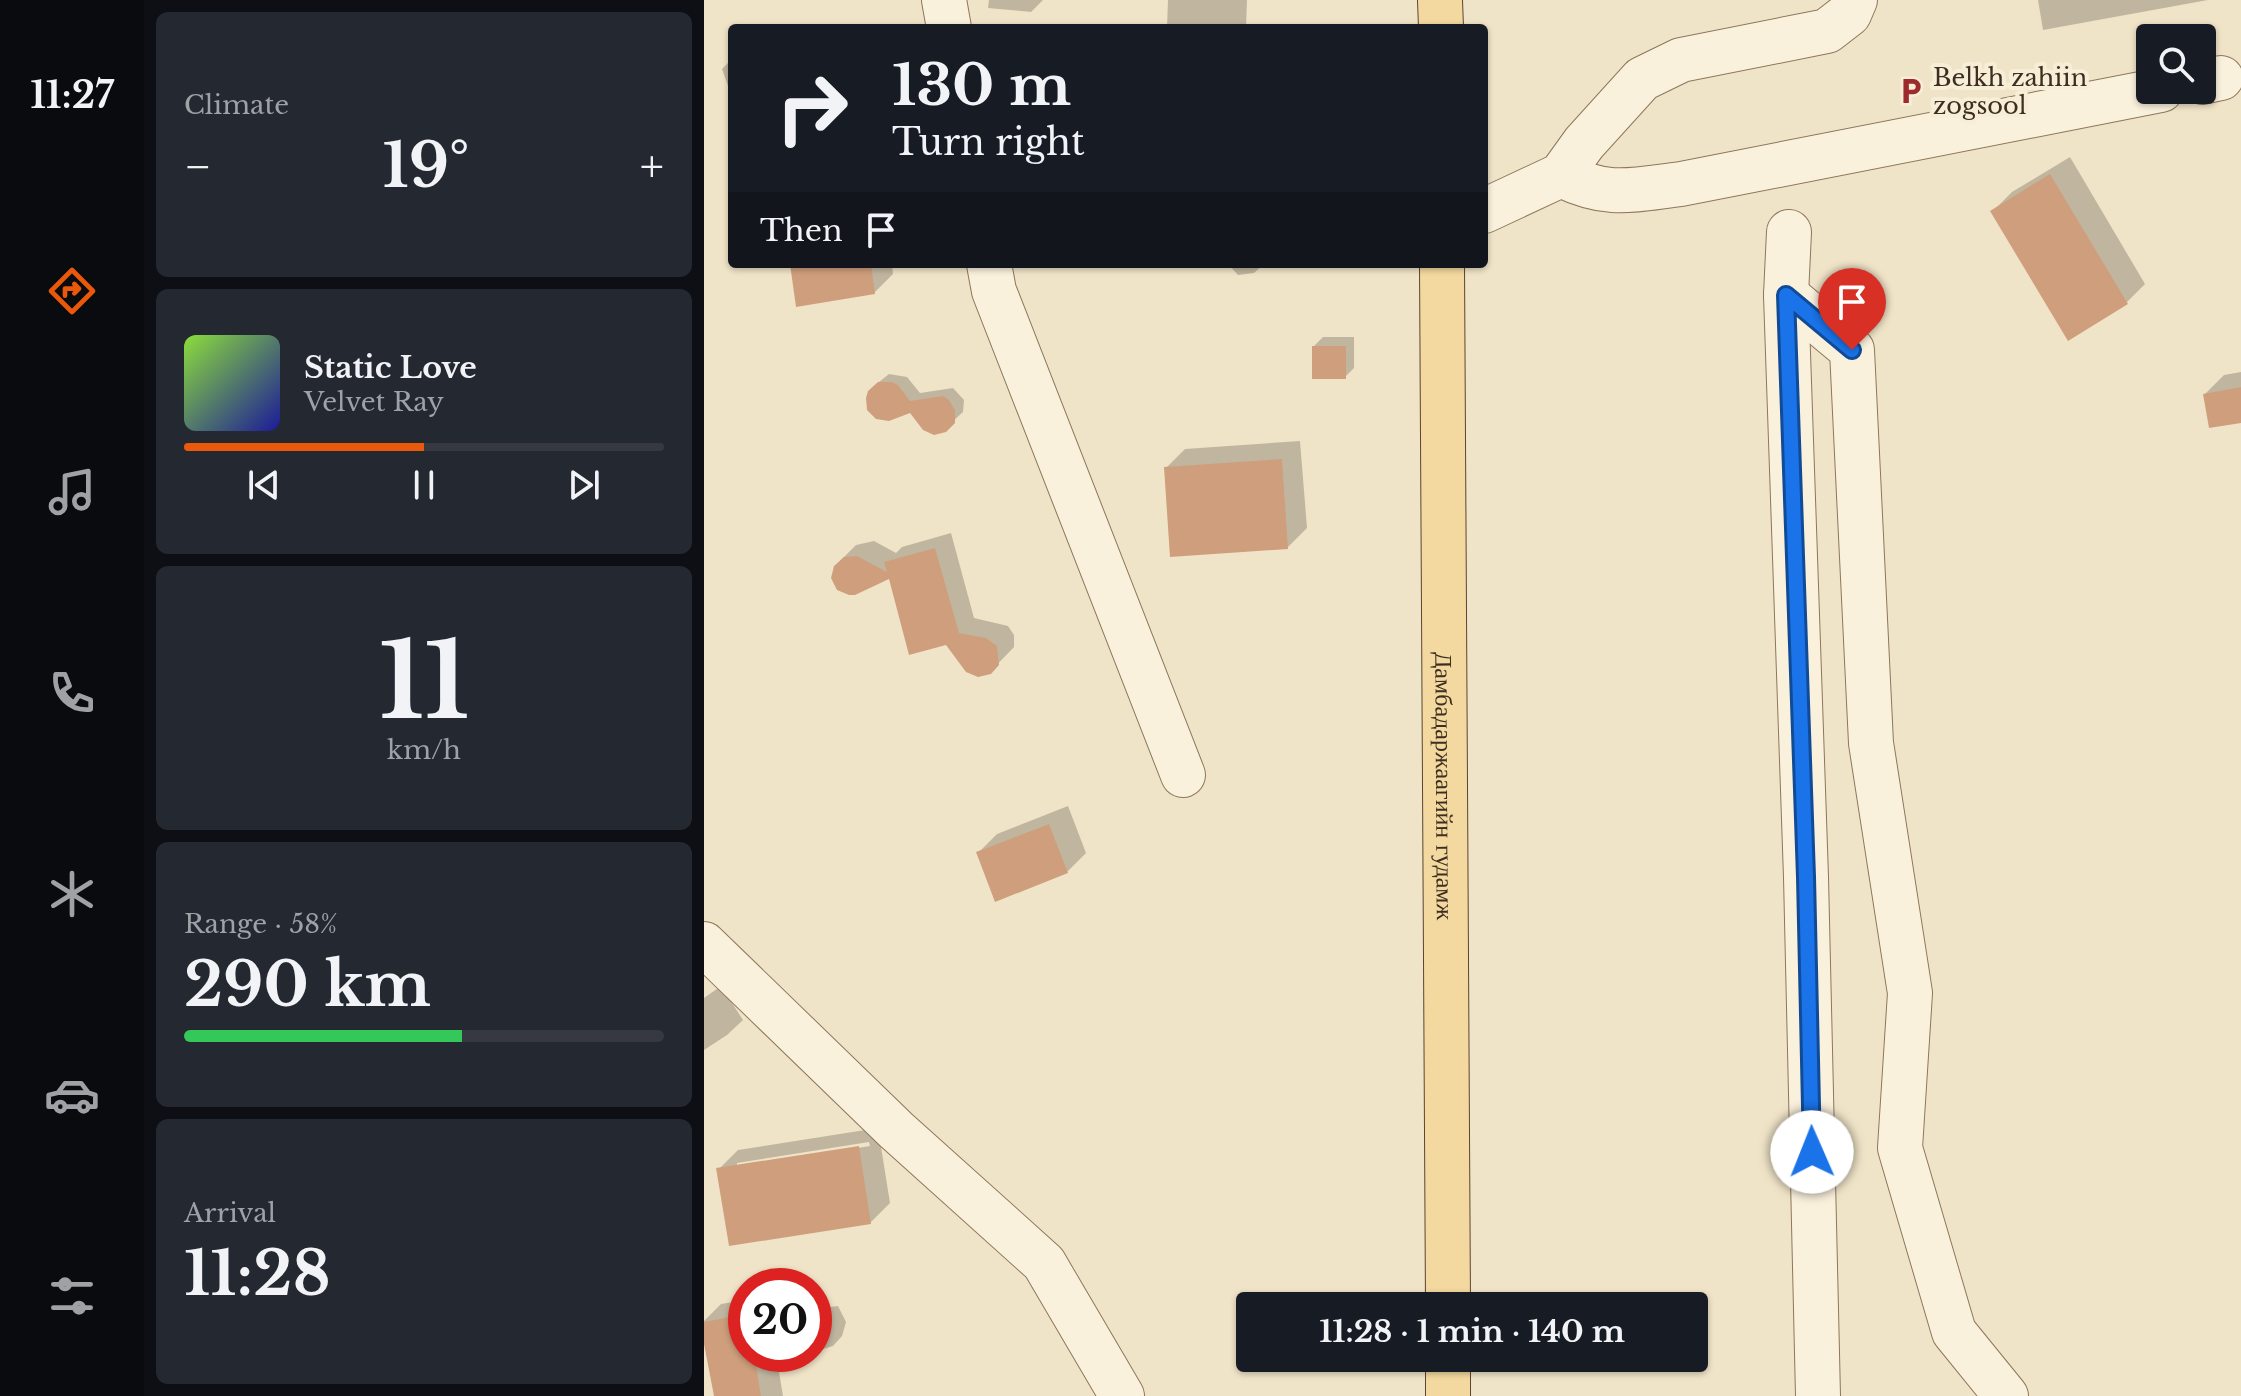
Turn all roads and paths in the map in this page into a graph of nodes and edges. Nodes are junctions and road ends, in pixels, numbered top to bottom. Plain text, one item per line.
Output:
1 (944, 0) edge
2 (1440, 0) edge
3 (1855, 0) edge
4 (948, 24) edge
5 (1441, 24) edge
6 (2136, 95) edge
7 (1561, 175) junction
8 (1488, 209) edge
9 (1789, 232) dead end
10 (990, 268) edge
11 (1442, 268) edge
12 (1786, 295) junction
13 (1183, 775) dead end
14 (704, 944) edge
15 (1448, 1292) edge
16 (1448, 1372) edge
17 (1122, 1396) edge
18 (1448, 1396) edge
19 (1818, 1396) edge
20 (2006, 1396) edge

1 - 4 street
2 - 5 main road
3 - 7 street
6 - 7 street
7 - 8 street
9 - 12 street
10 - 13 street
11 - 15 main road, Дамбадаржаагийн гудамж
12 - 19 street
12 - 20 street
14 - 17 street
16 - 18 main road

